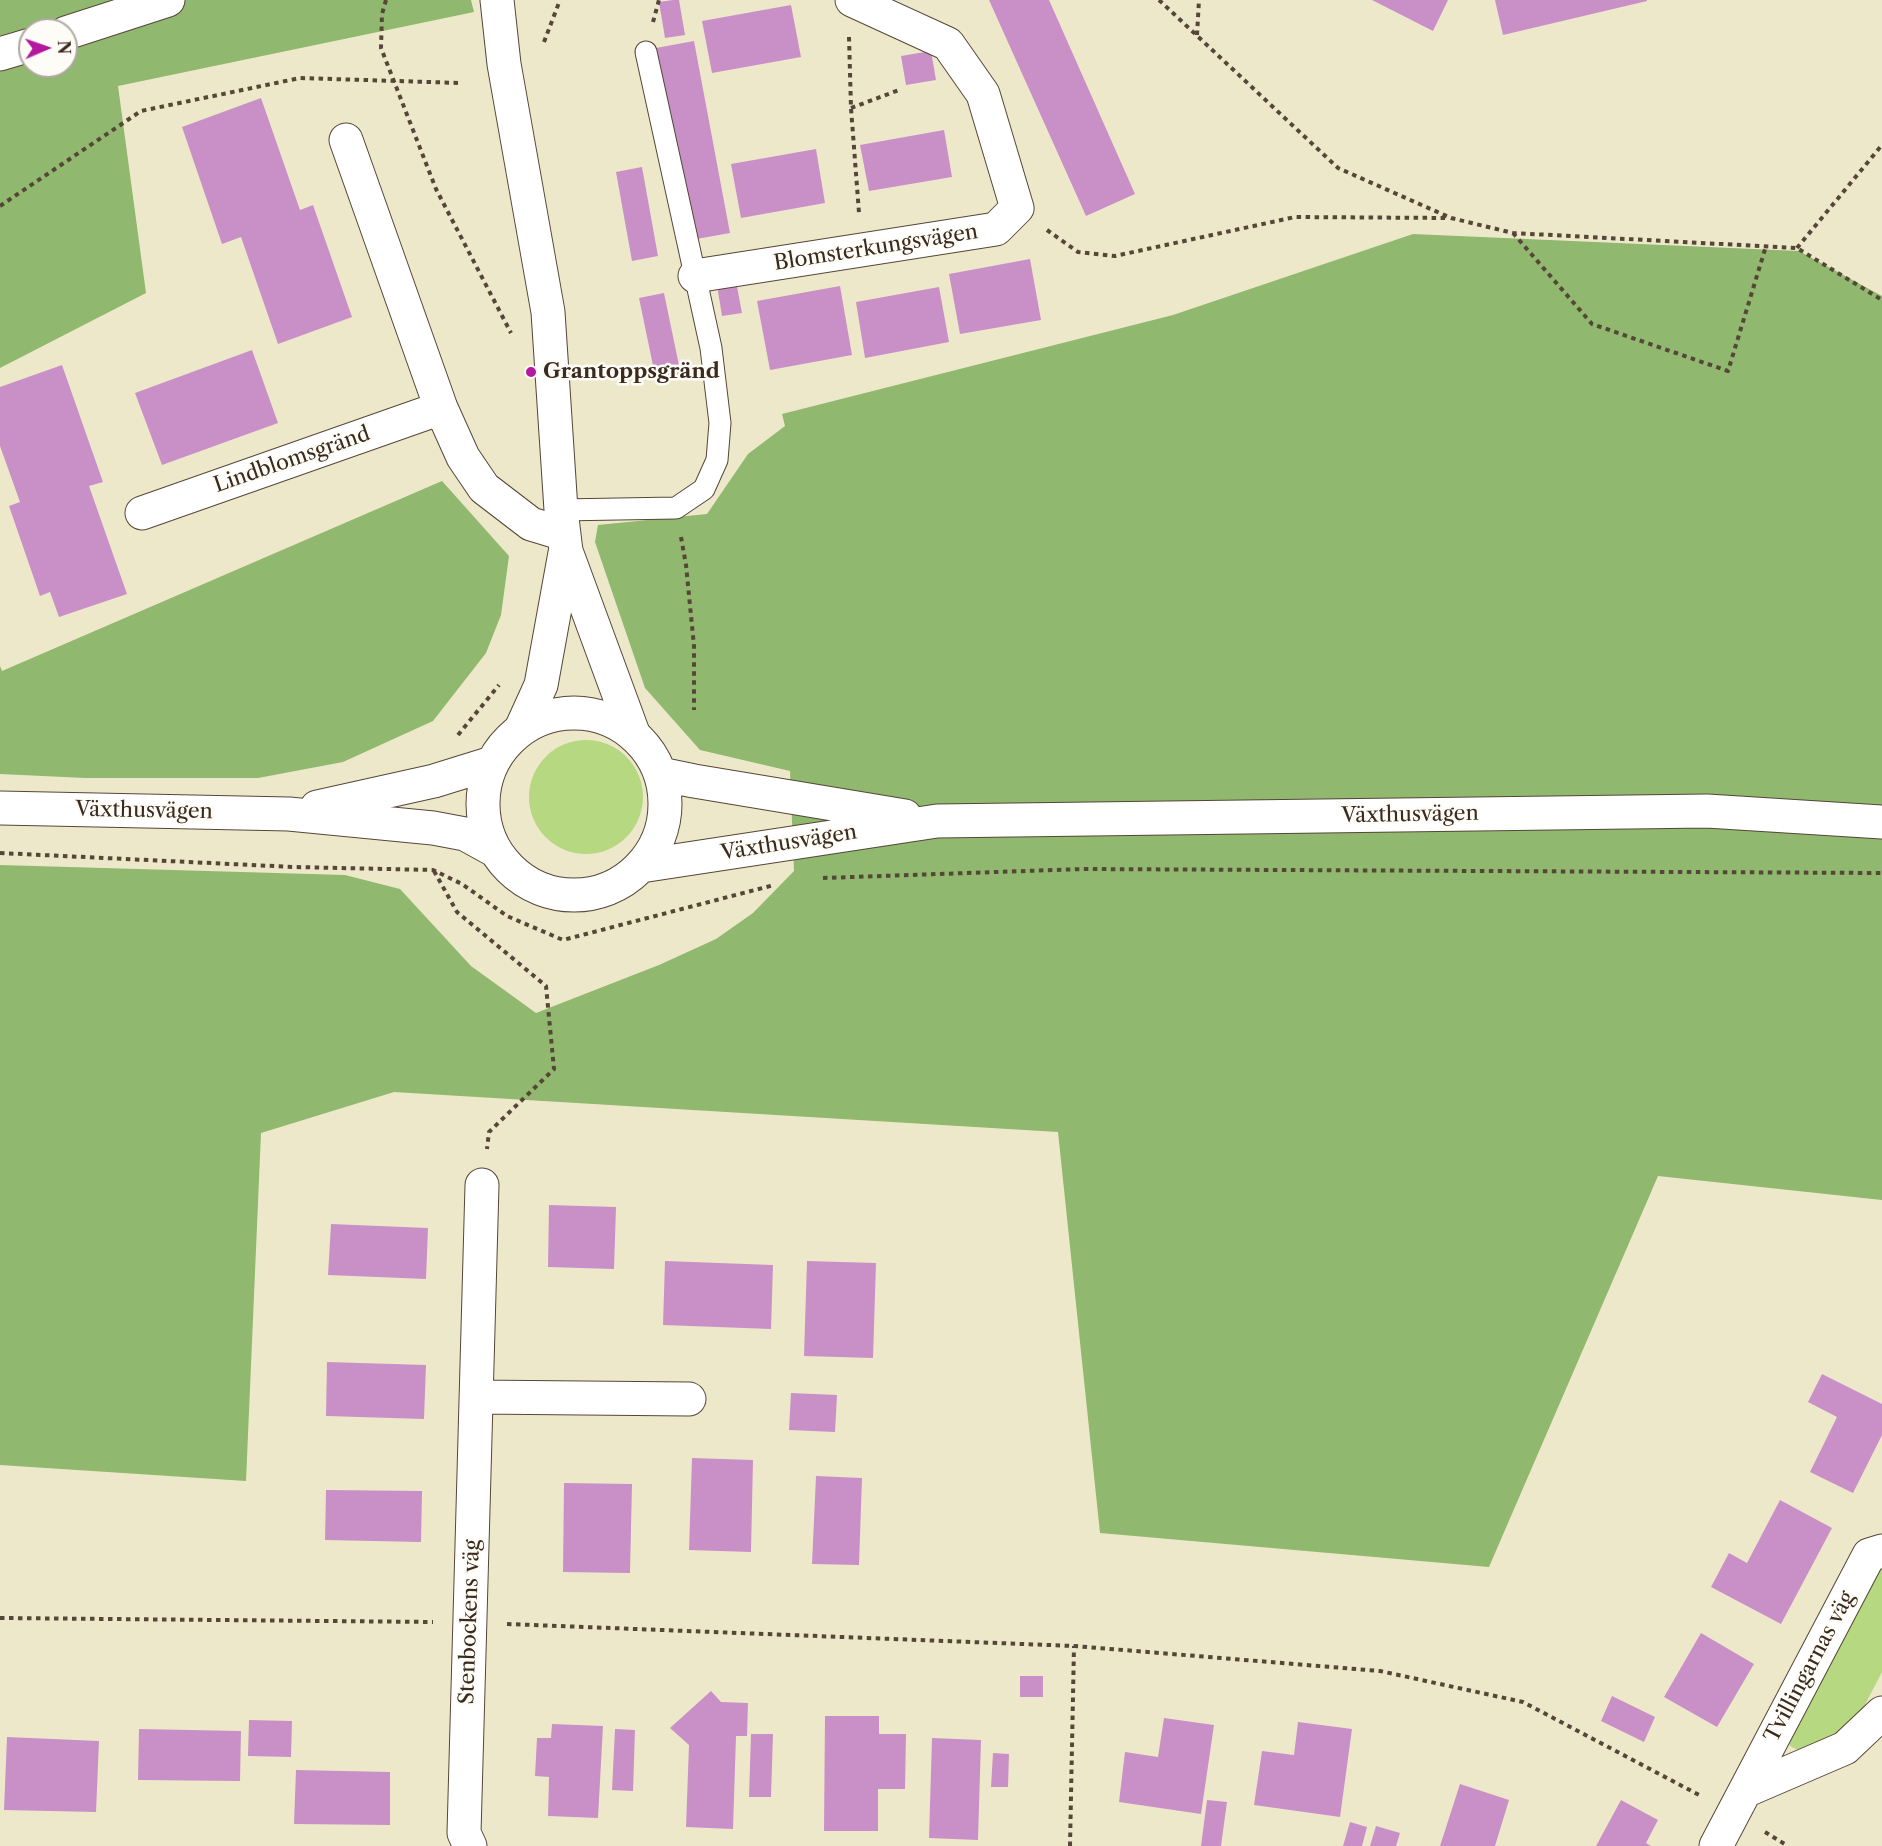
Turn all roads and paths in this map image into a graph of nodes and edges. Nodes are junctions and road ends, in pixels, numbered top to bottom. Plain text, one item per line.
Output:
1 (168, 0) edge
2 (386, 0) edge
3 (497, 0) edge
4 (560, 0) edge
5 (852, 0) edge
6 (1159, 0) edge
7 (1198, 0) edge
8 (78, 29) edge
9 (849, 36) dead end
10 (1197, 36) junction
11 (544, 42) dead end
12 (18, 49) edge
13 (646, 52) dead end
14 (0, 54) edge
15 (394, 80) junction
16 (461, 83) dead end
17 (899, 90) dead end
18 (852, 108) junction
19 (345, 140) dead end
20 (1882, 145) edge
21 (0, 206) edge
22 (1017, 208) junction
23 (1451, 218) junction
24 (1513, 232) junction
25 (1766, 245) junction
26 (1797, 248) junction
27 (861, 249) junction
28 (694, 276) junction
29 (1882, 300) edge
30 (515, 341) dead end
31 (441, 408) junction
32 (676, 508) junction
33 (142, 513) dead end
34 (564, 532) junction
35 (503, 679) dead end
36 (694, 710) dead end
37 (521, 729) junction
38 (633, 733) junction
39 (453, 741) dead end
40 (492, 763) junction
41 (660, 774) junction
42 (0, 808) edge
43 (289, 814) junction
44 (937, 820) junction
45 (1882, 822) edge
46 (495, 850) junction
47 (0, 853) edge
48 (641, 866) junction
49 (433, 870) junction
50 (1882, 873) edge
51 (822, 878) dead end
52 (776, 885) dead end
53 (482, 1185) joint
54 (477, 1397) junction
55 (689, 1399) dead end
56 (1882, 1551) edge
57 (0, 1618) edge
58 (470, 1622) junction
59 (1074, 1646) junction
60 (1882, 1713) edge
61 (1740, 1802) junction
62 (471, 1846) edge
63 (1070, 1846) edge
64 (1716, 1846) edge

1 - 8 street
2 - 15 path
3 - 34 street
4 - 11 path
5 - 22 street
6 - 10 path
7 - 10 path
9 - 18 path
10 - 23 path
12 - 14 street
13 - 28 lane
15 - 16 path
15 - 21 path
15 - 30 path
17 - 18 path
18 - 27 path
19 - 31 street
20 - 26 path
22 - 23 path
22 - 27 street, Blomsterkungsvägen
23 - 24 path
24 - 25 path
24 - 25 path
25 - 26 path
26 - 29 path
27 - 28 street, Blomsterkungsvägen
28 - 32 lane
31 - 33 street, Lindblomsgränd
31 - 34 street
32 - 34 lane
32 - 36 path
34 - 37 street
34 - 38 street
35 - 39 path
37 - 38 street, Växthusvägen
37 - 40 street, Växthusvägen
38 - 41 street, Växthusvägen
40 - 43 street, Växthusvägen
40 - 46 street, Växthusvägen
41 - 44 street, Växthusvägen
41 - 48 street, Växthusvägen
42 - 43 street, Växthusvägen
43 - 46 street, Växthusvägen
44 - 45 street, Växthusvägen
44 - 48 street, Växthusvägen
46 - 48 street, Växthusvägen
47 - 49 path
49 - 52 path
49 - 53 path
50 - 51 path
53 - 54 street, Stenbockens väg
54 - 55 street
54 - 58 street, Stenbockens väg
56 - 61 street, Tvillingarnas väg
57 - 58 path
58 - 59 path
58 - 62 street, Stenbockens väg
59 - 61 path
59 - 63 path
60 - 61 street, Tvillingarnas väg
61 - 64 street, Tvillingarnas väg

